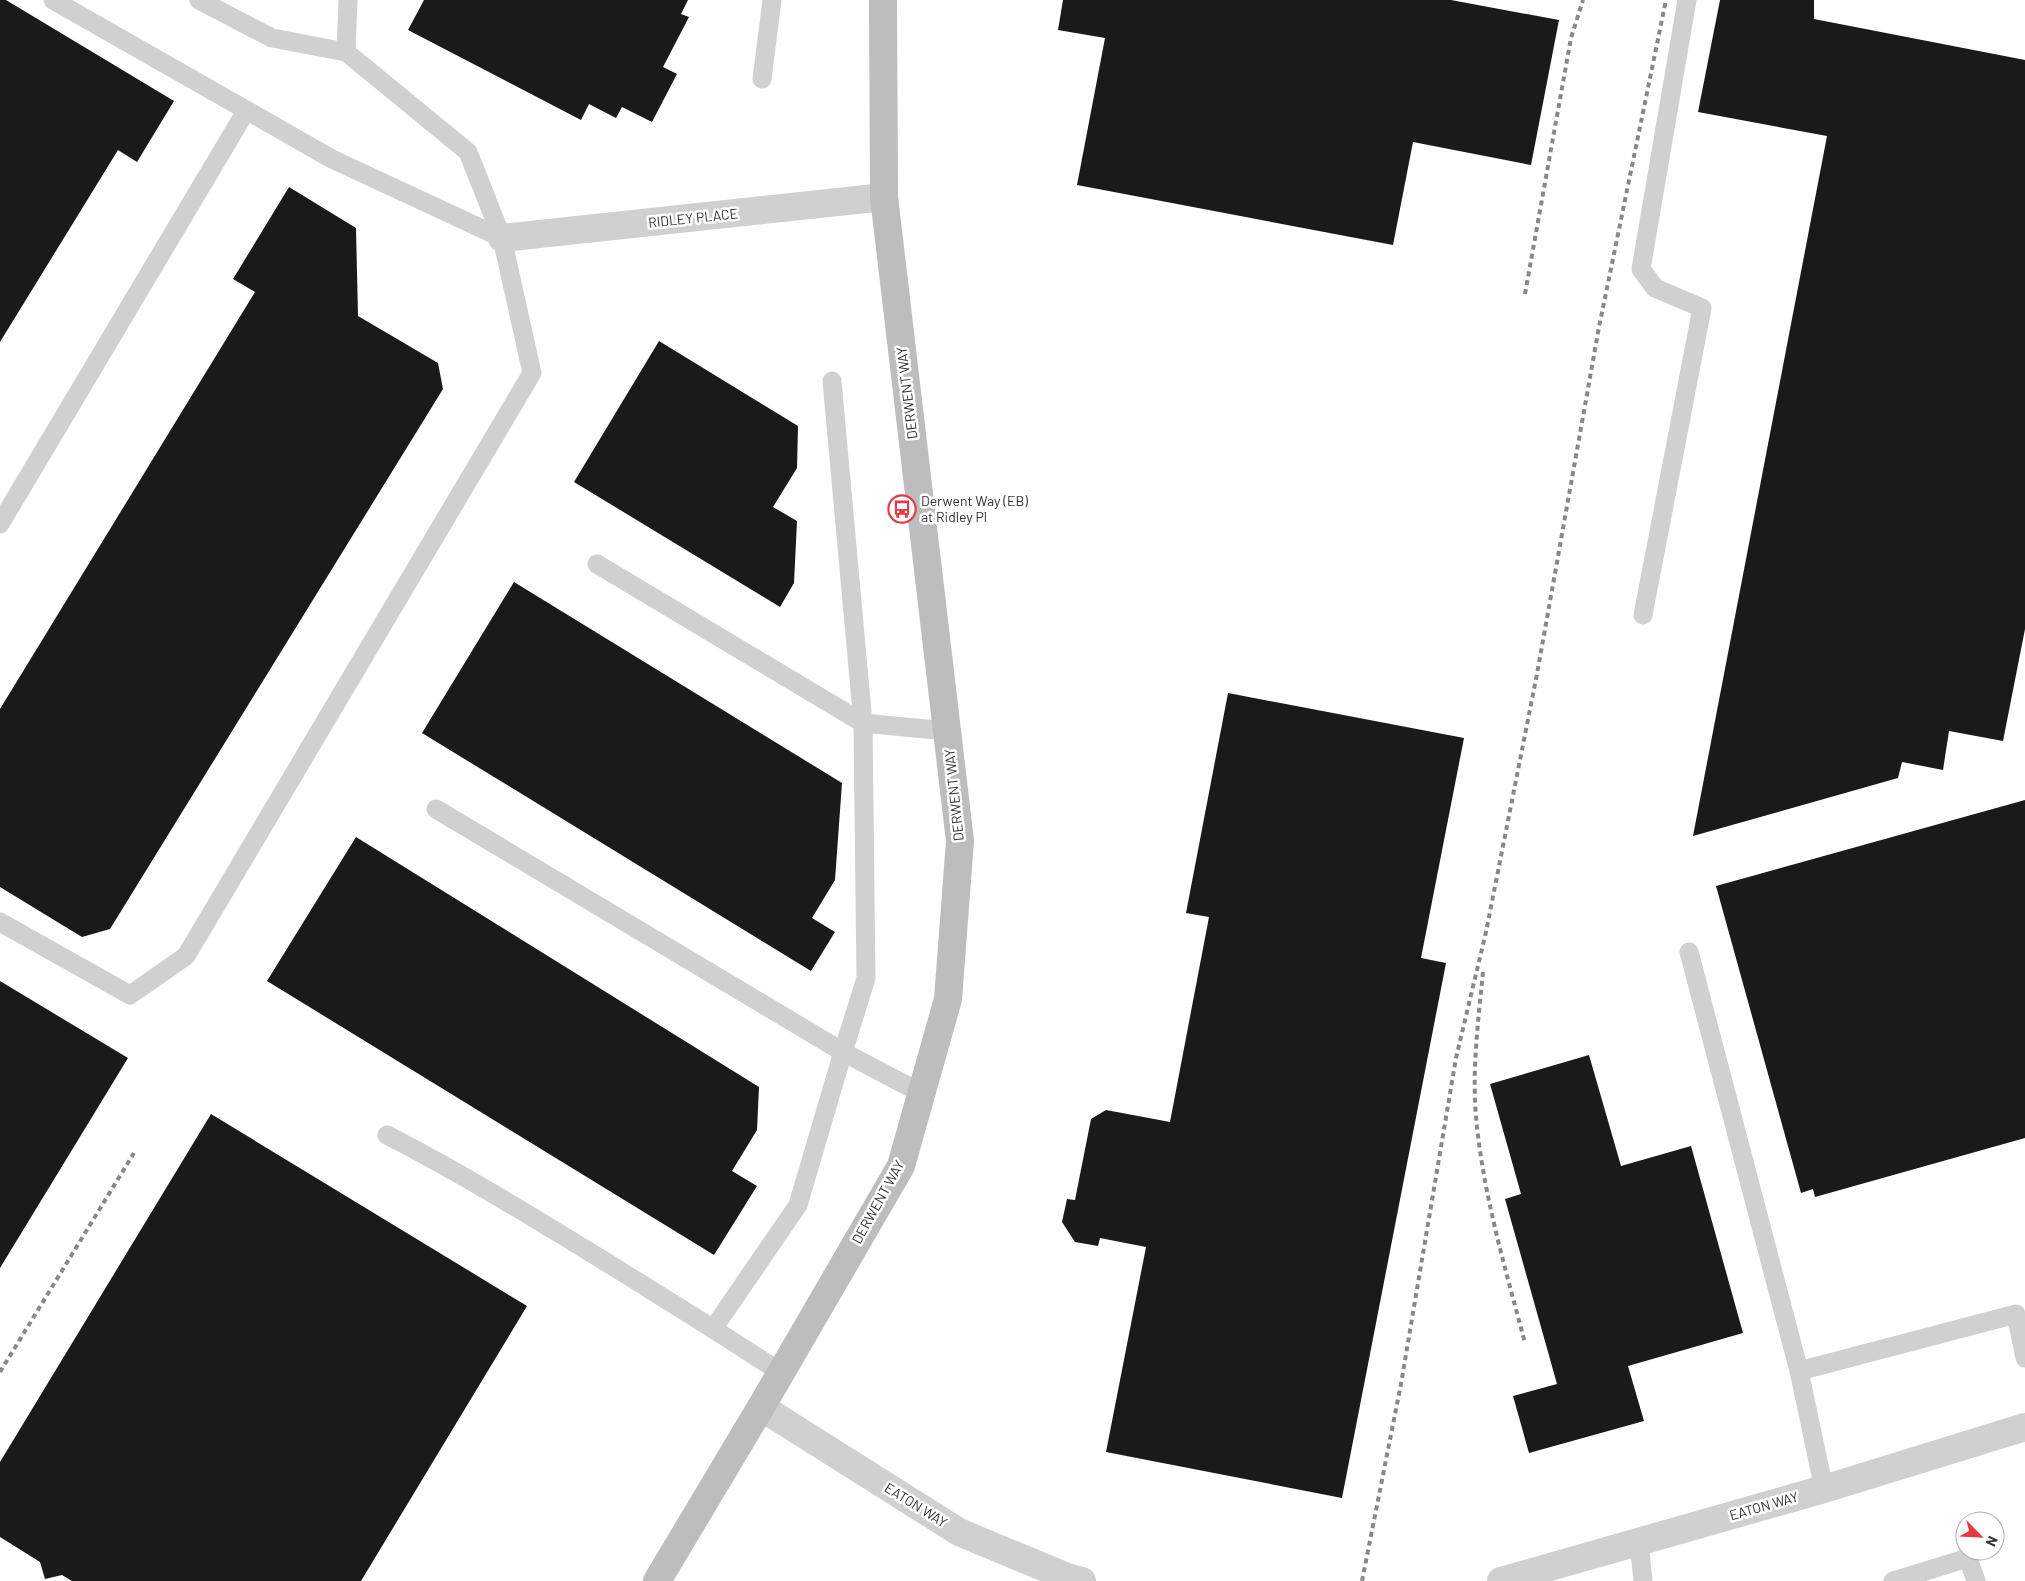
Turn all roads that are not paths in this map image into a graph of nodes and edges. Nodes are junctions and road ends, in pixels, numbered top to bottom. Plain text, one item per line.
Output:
1 (53, 0) edge
2 (199, 0) edge
3 (348, 0) edge
4 (772, 0) edge
5 (883, 0) edge
6 (1687, 0) edge
7 (346, 52) junction
8 (762, 79) dead end
9 (246, 111) junction
10 (884, 198) junction
11 (502, 238) junction
12 (832, 381) dead end
13 (0, 524) edge
14 (596, 564) dead end
15 (1644, 615) dead end
16 (863, 723) junction
17 (947, 731) junction
18 (436, 809) dead end
19 (0, 922) edge
20 (1688, 952) dead end
21 (843, 1052) junction
22 (921, 1093) junction
23 (387, 1135) dead end
24 (714, 1329) junction
25 (2025, 1358) edge
26 (1799, 1370) junction
27 (781, 1373) junction
28 (761, 1407) junction
29 (2025, 1427) edge
30 (1824, 1489) junction
31 (1639, 1542) junction
32 (657, 1581) edge
33 (1082, 1581) edge
34 (1501, 1581) edge
35 (1643, 1581) edge
36 (1893, 1581) edge
37 (1976, 1581) edge

1 - 9 lane
2 - 7 lane
3 - 7 lane
4 - 8 lane
5 - 10 street, DERWENT WAY
6 - 15 lane
7 - 11 lane
9 - 11 lane
9 - 13 lane
10 - 11 street, RIDLEY PLACE
10 - 17 street, DERWENT WAY
11 - 19 lane
12 - 16 lane
14 - 16 lane
16 - 17 lane
16 - 21 lane
17 - 22 street, DERWENT WAY
18 - 21 lane
20 - 26 lane
21 - 22 lane
21 - 24 lane
22 - 27 street, DERWENT WAY
23 - 24 lane
24 - 27 lane
25 - 26 lane
26 - 30 lane
27 - 28 street, DERWENT WAY
28 - 32 street, DERWENT WAY
28 - 33 street, EATON WAY
29 - 30 street, EATON WAY
30 - 31 street, EATON WAY
31 - 34 street, EATON WAY
31 - 35 lane
36 - 37 lane

